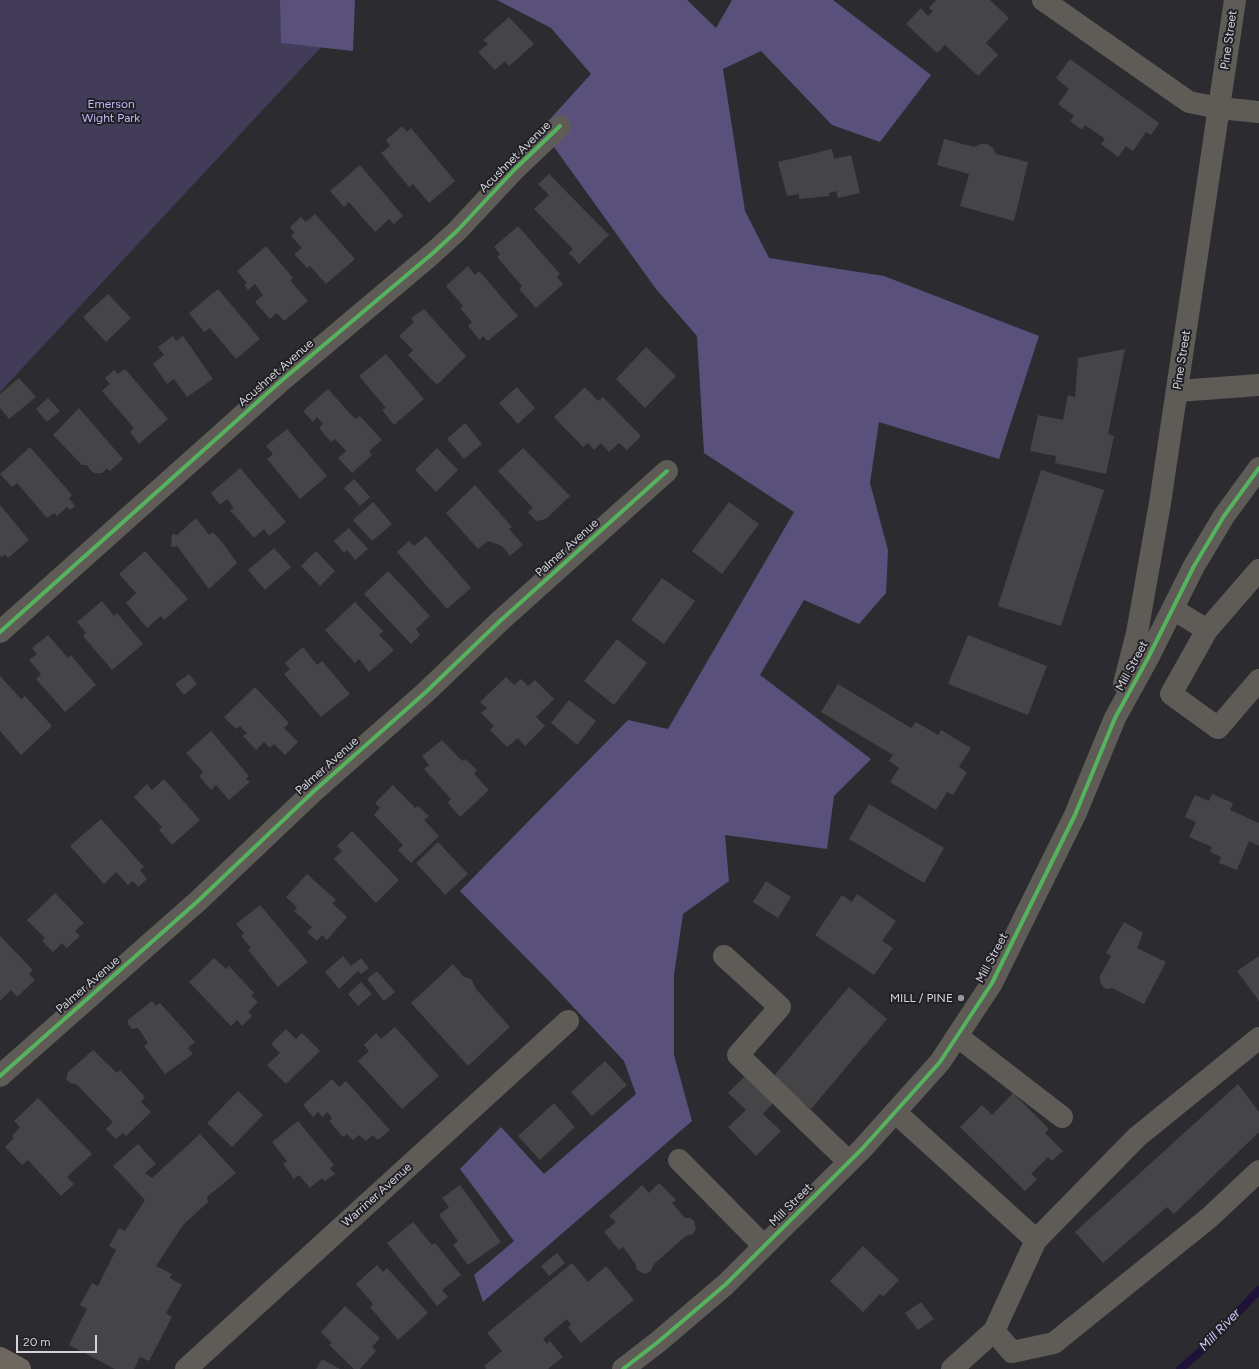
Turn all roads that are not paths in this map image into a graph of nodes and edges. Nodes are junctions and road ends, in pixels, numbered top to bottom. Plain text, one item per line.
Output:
1 (1043, 0) edge
2 (1234, 0) edge
3 (1219, 108) junction
4 (1259, 112) edge
5 (560, 126) dead end
6 (1259, 385) edge
7 (1178, 391) junction
8 (1258, 470) edge
9 (667, 471) dead end
10 (1259, 570) edge
11 (1173, 609) junction
12 (1207, 630) junction
13 (0, 632) edge
14 (1259, 680) edge
15 (1115, 718) junction
16 (724, 956) dead end
17 (568, 1021) dead end
18 (957, 1036) junction
19 (1259, 1038) edge
20 (0, 1076) edge
21 (895, 1112) junction
22 (1062, 1116) dead end
23 (679, 1160) dead end
24 (849, 1162) junction
25 (1259, 1171) edge
26 (1036, 1240) junction
27 (764, 1246) junction
28 (994, 1331) junction
29 (0, 1358) edge
30 (20, 1369) edge
31 (186, 1369) edge
32 (623, 1369) edge
33 (952, 1369) edge

1 - 3 street
2 - 3 street, Pine Street
3 - 4 street
3 - 7 street, Pine Street
5 - 13 street, Acushnet Avenue
6 - 7 street
7 - 15 street, Pine Street
8 - 11 street, Mill Street
9 - 20 street, Palmer Avenue
10 - 12 street
11 - 12 street
11 - 15 street, Mill Street
12 - 14 street
15 - 18 street, Mill Street
16 - 24 street
17 - 31 street, Warriner Avenue
18 - 21 street, Mill Street
18 - 22 street
19 - 26 street
21 - 24 street, Mill Street
21 - 26 street
23 - 27 street
24 - 27 street, Mill Street
25 - 28 street
26 - 28 street
27 - 32 street, Mill Street
28 - 33 street
29 - 30 main road

